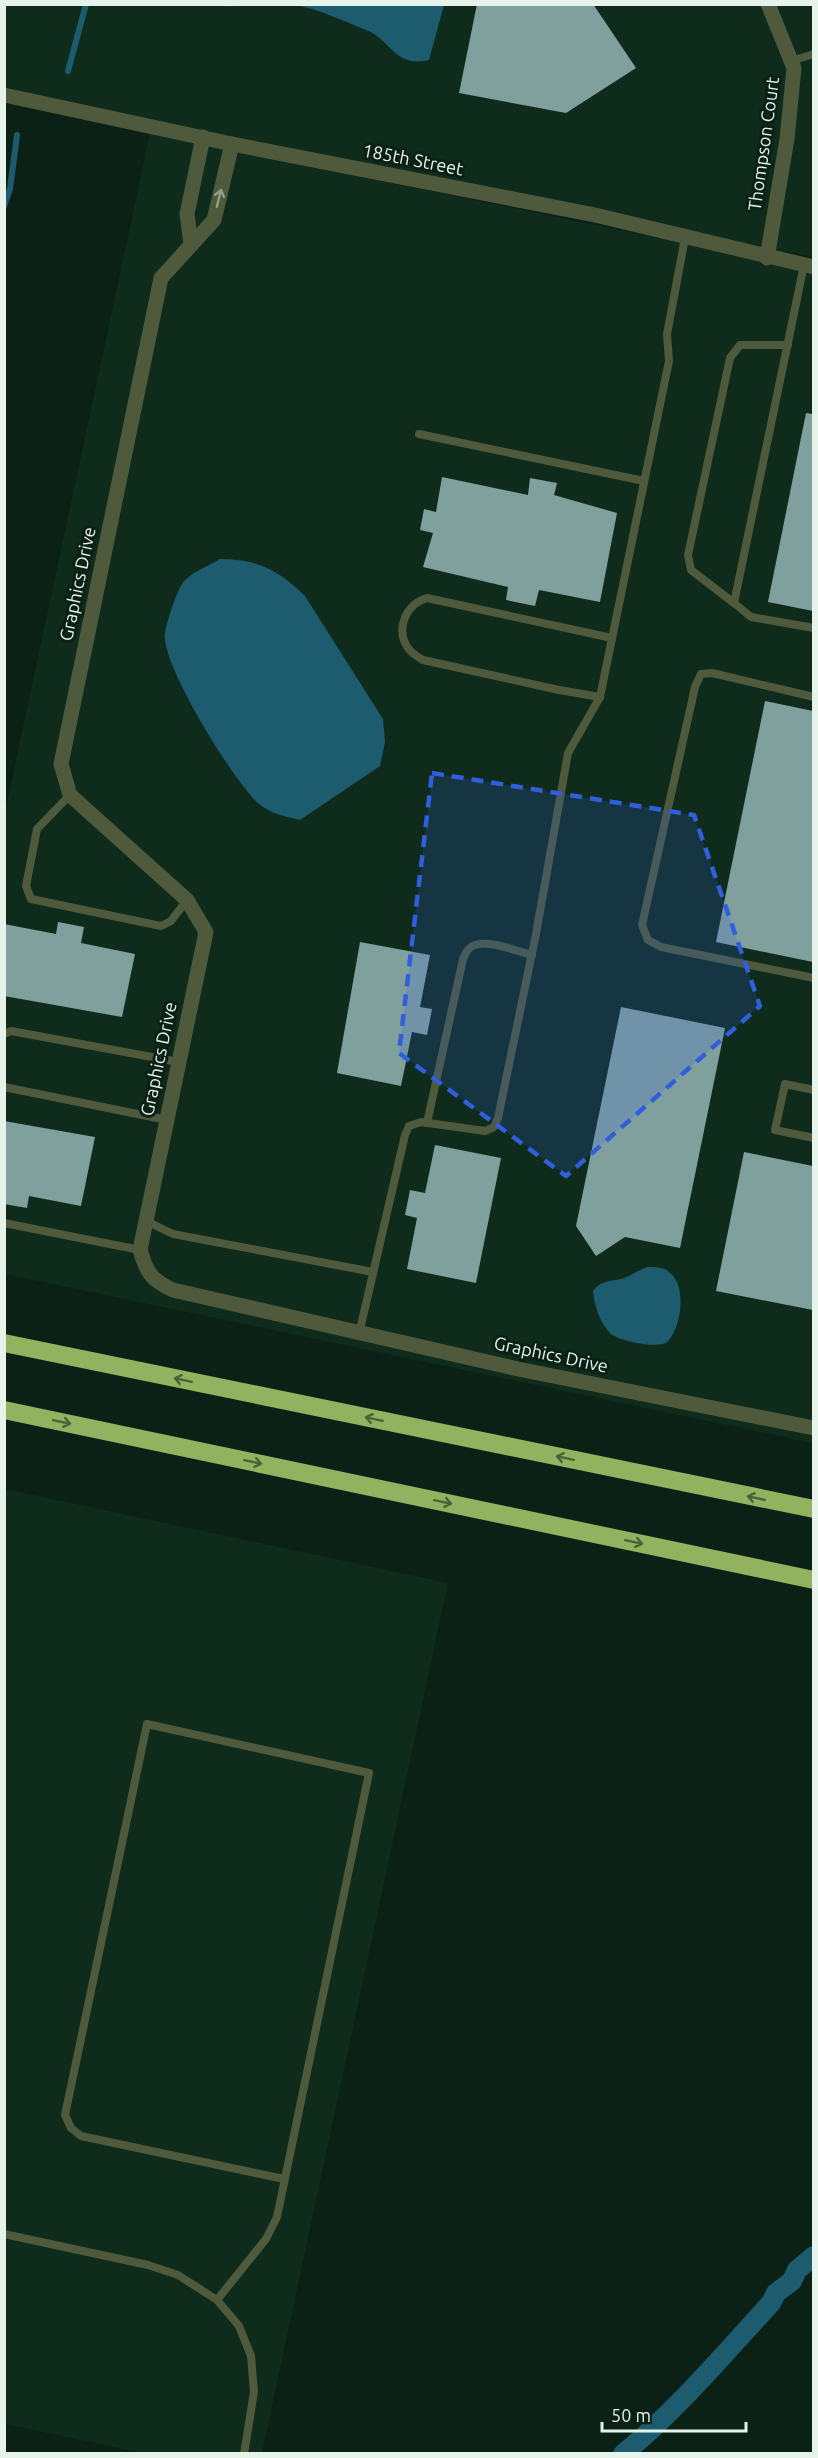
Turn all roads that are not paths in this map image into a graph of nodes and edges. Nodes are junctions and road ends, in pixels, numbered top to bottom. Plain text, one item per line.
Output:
1 (768, 4) edge
2 (813, 54) edge
3 (791, 61) junction
4 (4, 95) edge
5 (203, 137) junction
6 (232, 144) junction
7 (685, 238) junction
8 (190, 244) junction
9 (767, 258) junction
10 (809, 266) edge
11 (788, 345) junction
12 (419, 434) dead end
13 (644, 481) junction
14 (734, 603) junction
15 (813, 628) edge
16 (612, 638) junction
17 (600, 697) junction
18 (813, 697) edge
19 (70, 795) junction
20 (187, 900) junction
21 (532, 955) junction
22 (813, 978) edge
23 (4, 1034) edge
24 (179, 1062) junction
25 (4, 1087) edge
26 (813, 1090) edge
27 (166, 1120) junction
28 (426, 1123) junction
29 (813, 1138) edge
30 (146, 1221) junction
31 (4, 1223) edge
32 (140, 1250) junction
33 (373, 1272) junction
34 (359, 1334) junction
35 (4, 1343) edge
36 (4, 1410) edge
37 (813, 1428) edge
38 (813, 1509) edge
39 (813, 1580) edge
40 (284, 2179) junction
41 (4, 2234) edge
42 (217, 2300) junction
43 (244, 2454) edge

1 - 3 street, Thompson Court
2 - 3 lane
3 - 9 street, Thompson Court
4 - 5 street, 185th Street
5 - 6 street, 185th Street
5 - 8 street
6 - 7 street, 185th Street
8 -> 6 street, Graphics Drive
7 - 9 street, 185th Street
7 - 13 lane
8 - 19 street, Graphics Drive
9 - 10 street, 185th Street
10 - 11 lane
11 - 14 lane
11 - 14 lane
12 - 13 lane
13 - 16 lane
14 - 15 lane
16 - 17 lane
16 - 17 lane
17 - 21 lane
18 - 22 lane
19 - 20 street, Graphics Drive
19 - 20 lane
20 - 24 street, Graphics Drive
21 - 28 lane
21 - 28 lane
23 - 24 lane
24 - 27 street, Graphics Drive
25 - 27 lane
26 - 29 lane
27 - 30 street, Graphics Drive
28 - 33 lane
30 - 32 street, Graphics Drive
30 - 33 lane
31 - 32 lane
32 - 34 street, Graphics Drive
33 - 34 lane
34 - 37 street, Graphics Drive
38 -> 35 highway
36 -> 39 highway
40 - 40 lane
40 - 42 lane
41 - 42 lane
42 - 43 lane

